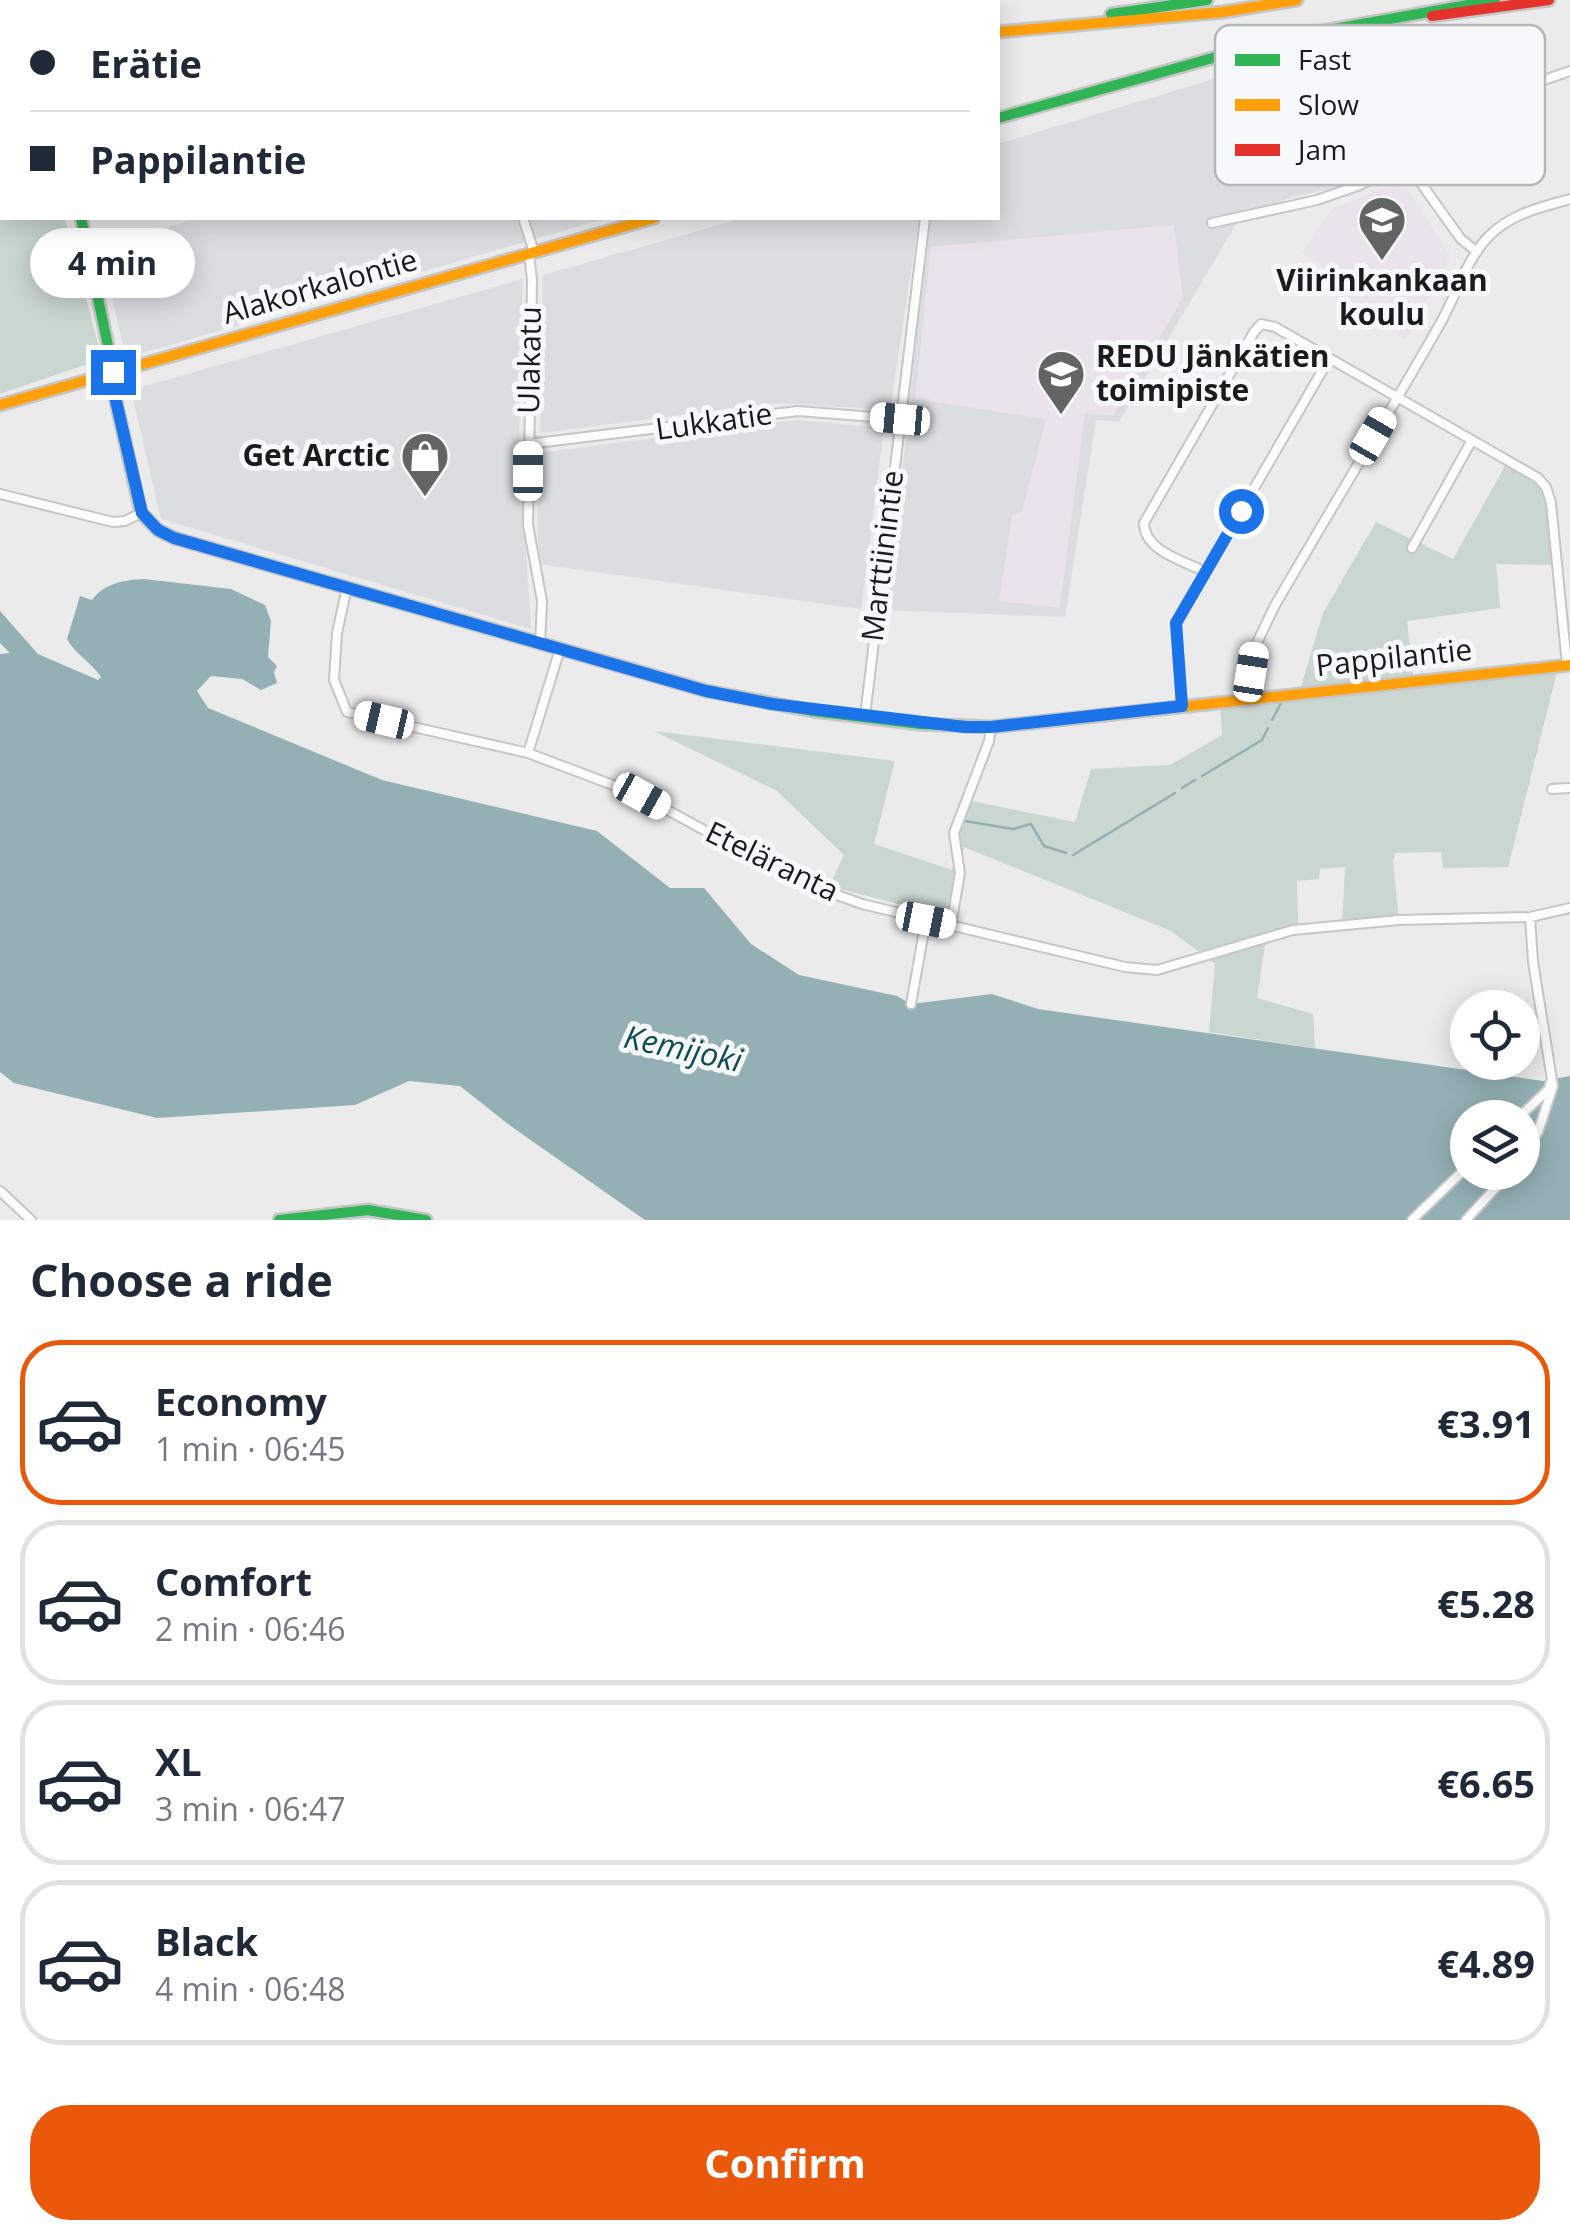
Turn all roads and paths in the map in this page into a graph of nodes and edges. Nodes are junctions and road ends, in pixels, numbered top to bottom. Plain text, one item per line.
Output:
1 (1207, 0) edge
2 (1297, 0) edge
3 (1495, 0) edge
4 (1548, 0) edge
5 (1416, 14) junction
6 (1351, 25) edge
7 (1000, 31) edge
8 (1000, 31) edge
9 (1215, 56) edge
10 (1570, 72) edge
11 (1545, 80) edge
12 (1000, 117) edge
13 (1360, 185) edge
14 (1423, 185) edge
15 (1570, 199) edge
16 (81, 220) edge
17 (524, 220) edge
18 (647, 220) edge
19 (925, 220) edge
20 (1212, 223) dead end
21 (1477, 252) junction
22 (532, 253) junction
23 (1330, 359) junction
24 (113, 372) junction
25 (1396, 396) junction
26 (0, 405) edge
27 (900, 419) junction
28 (1472, 440) junction
29 (528, 444) junction
30 (0, 494) edge
31 (142, 513) junction
32 (1412, 548) dead end
33 (1570, 557) edge
34 (1557, 558) junction
35 (1206, 572) junction
36 (348, 587) junction
37 (540, 644) junction
38 (560, 649) junction
39 (1568, 665) edge
40 (1250, 699) junction
41 (1182, 706) junction
42 (865, 716) junction
43 (991, 727) junction
44 (528, 753) junction
45 (1570, 788) edge
46 (1552, 789) dead end
47 (1570, 908) edge
48 (1530, 917) junction
49 (926, 920) junction
50 (951, 925) junction
51 (911, 1004) dead end
52 (1552, 1080) junction
53 (1537, 1100) edge
54 (1540, 1126) edge
55 (1450, 1183) edge
56 (1494, 1190) edge
57 (0, 1191) edge
58 (31, 1220) edge
59 (279, 1220) edge
60 (426, 1220) edge
61 (1412, 1220) edge
62 (1466, 1220) edge

1 - 7 main road
2 - 8 main road
3 - 5 main road
4 - 5 main road
5 - 6 main road
9 - 12 main road
10 - 11 street
13 - 20 street
14 - 21 street
15 - 21 street
16 - 24 main road
17 - 22 street, Ulakatu
18 - 22 main road, Alakorkalontie
19 - 27 street, Marttiinintie
21 - 25 street
22 - 24 main road, Alakorkalontie
22 - 29 street, Ulakatu
23 - 25 street
23 - 35 street
23 - 35 street
24 - 26 main road, Alakorkalontie
24 - 31 main road
25 - 28 street
25 - 40 street
27 - 29 street, Lukkatie
27 - 42 street, Marttiinintie
28 - 32 street
28 - 34 street
29 - 37 street, Ulakatu
30 - 31 street
31 - 36 main road, Pappilantie
33 - 34 street
34 - 39 street
35 - 41 street
36 - 37 main road, Pappilantie
36 - 44 street, Eteläranta
37 - 38 main road, Pappilantie
38 - 42 main road, Pappilantie
38 - 44 street
39 - 40 main road, Pappilantie
40 - 41 main road, Pappilantie
41 - 43 main road, Pappilantie
42 - 43 main road, Pappilantie
43 - 50 street
44 - 49 street, Eteläranta
45 - 46 street
47 - 48 street, Eteläranta
48 - 50 street, Eteläranta
48 - 52 street
49 - 50 street, Eteläranta
49 - 51 street
52 - 53 street
52 - 54 street
55 - 61 street
56 - 62 street
57 - 58 street
59 - 60 main road

